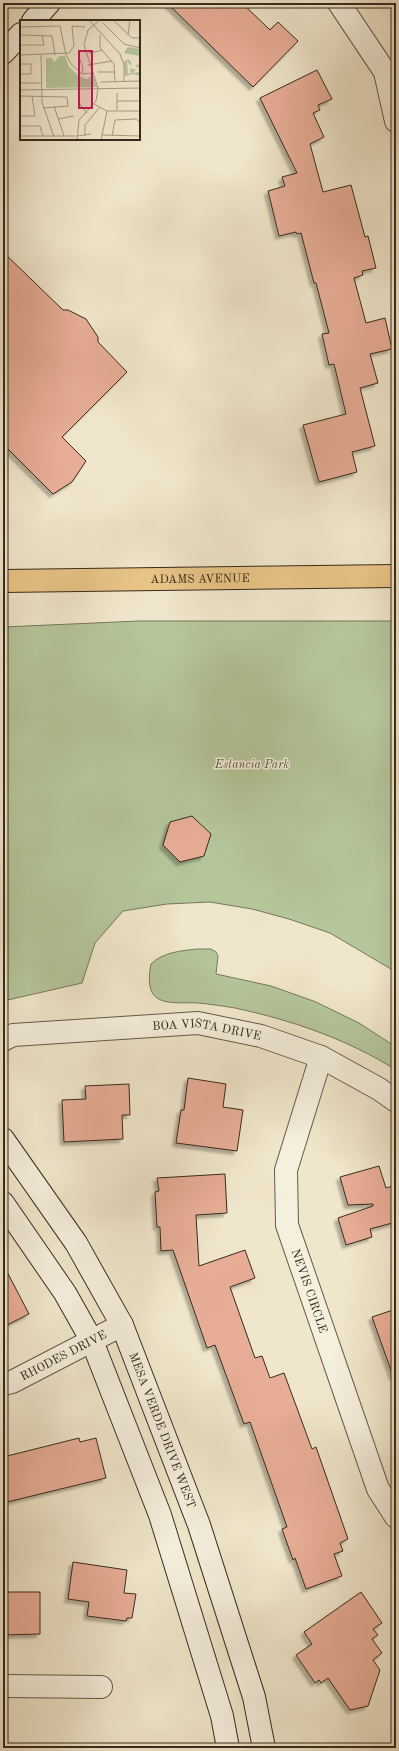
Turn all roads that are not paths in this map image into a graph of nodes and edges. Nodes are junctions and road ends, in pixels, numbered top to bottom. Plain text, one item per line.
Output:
1 (49, 3) edge
2 (339, 3) edge
3 (34, 20) edge
4 (20, 35) edge
5 (3, 53) edge
6 (396, 121) edge
7 (396, 576) edge
8 (3, 580) edge
9 (3, 1040) edge
10 (321, 1057) junction
11 (396, 1101) edge
12 (3, 1139) edge
13 (3, 1203) edge
14 (122, 1325) junction
15 (92, 1341) junction
16 (3, 1384) edge
17 (396, 1517) edge
18 (3, 1686) edge
19 (101, 1687) dead end
20 (228, 1748) edge
21 (264, 1748) edge

1 - 3 street
2 - 6 street
4 - 5 street
7 - 8 main road, ADAMS AVENUE
9 - 10 street, BOA VISTA DRIVE
10 - 11 street, BOA VISTA DRIVE
10 - 17 street, NEVIS CIRCLE
12 - 14 street, MESA VERDE DRIVE WEST
13 - 15 street
14 - 15 street, RHODES DRIVE
14 - 21 street, MESA VERDE DRIVE WEST
15 - 16 street, RHODES DRIVE
15 - 20 street
18 - 19 street

